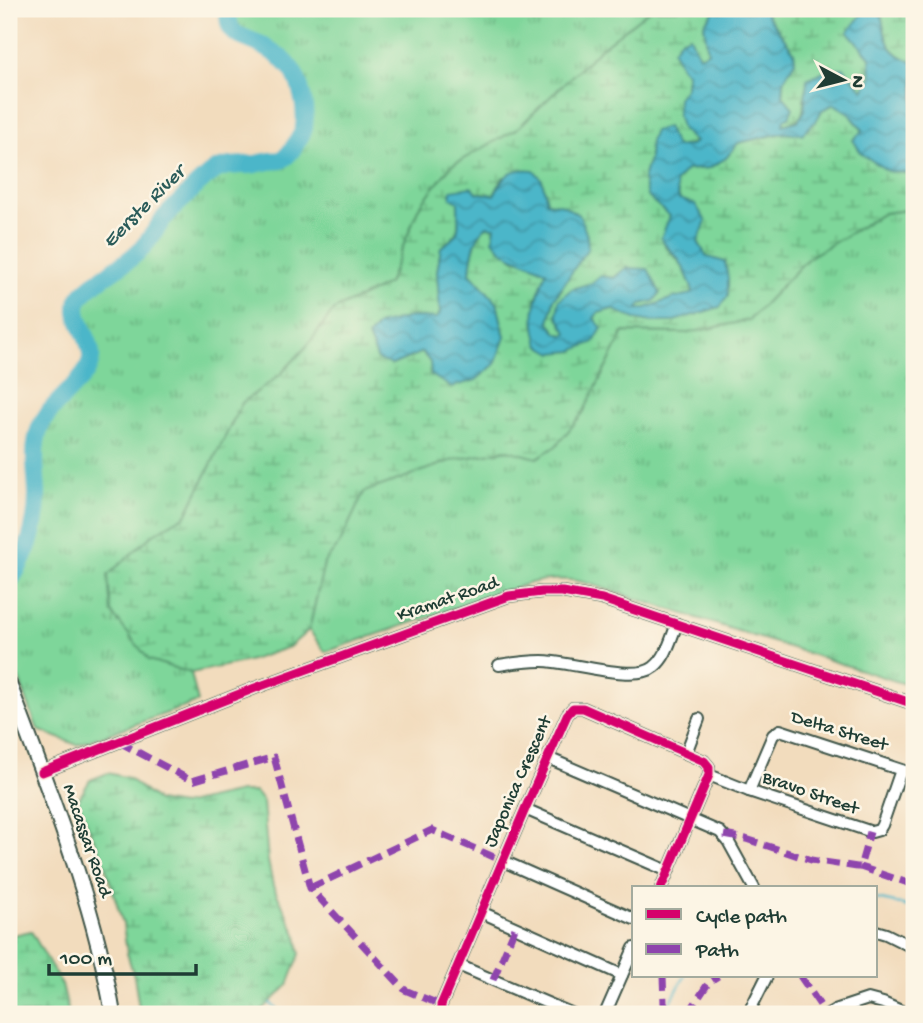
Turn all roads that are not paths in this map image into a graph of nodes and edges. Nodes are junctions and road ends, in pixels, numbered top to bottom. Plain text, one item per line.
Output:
1 (677, 624) junction
2 (499, 665) dead end
3 (9, 684) edge
4 (914, 704) edge
5 (699, 719) dead end
6 (686, 753) junction
7 (548, 758) junction
8 (901, 770) junction
9 (41, 772) junction
10 (709, 775) junction
11 (914, 775) edge
12 (749, 792) junction
13 (525, 809) junction
14 (691, 819) junction
15 (503, 861) junction
16 (668, 871) junction
17 (662, 886) edge
18 (753, 886) edge
19 (481, 912) junction
20 (632, 918) edge
21 (878, 932) edge
22 (914, 948) edge
23 (632, 952) edge
24 (458, 965) junction
25 (622, 975) junction
26 (766, 978) edge
27 (113, 1014) edge
28 (441, 1014) edge
29 (573, 1014) edge
30 (605, 1014) edge
31 (748, 1014) edge
32 (828, 1014) edge
33 (908, 1014) edge

1 - 2 street
1 - 4 street, Kramat Road
1 - 9 street, Kramat Road
3 - 9 main road, Macassar Road
5 - 6 street
6 - 7 street, Japonica Crescent
6 - 10 street, Japonica Crescent
7 - 13 street, Japonica Crescent
7 - 14 street
8 - 11 street, Delta Street
8 - 12 street, Delta Street
8 - 12 street, Bravo Street
9 - 27 main road, Macassar Road
10 - 12 street, Bravo Street
10 - 14 street
13 - 15 street, Japonica Crescent
13 - 16 street
14 - 16 street
14 - 18 street
15 - 19 street, Japonica Crescent
15 - 20 street
16 - 17 street
19 - 24 street, Japonica Crescent
19 - 25 street
21 - 22 street
23 - 25 street
24 - 28 street, Japonica Crescent
24 - 29 street
25 - 30 street
26 - 31 street
32 - 33 street

